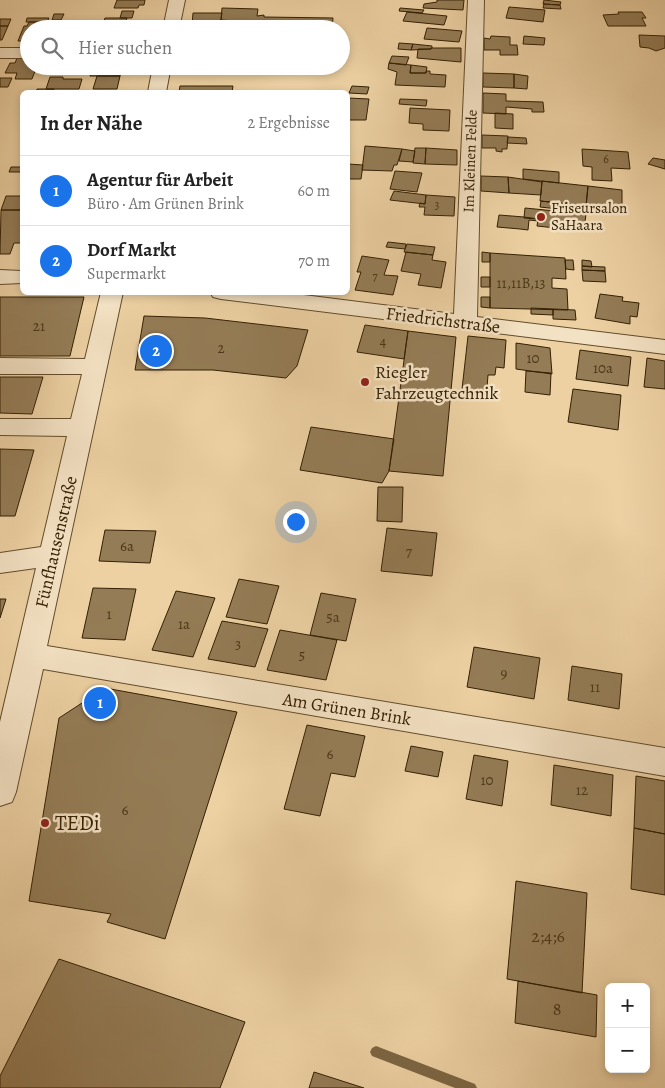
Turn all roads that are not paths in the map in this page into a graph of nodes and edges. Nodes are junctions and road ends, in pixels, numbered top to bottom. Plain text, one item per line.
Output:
1 (177, 0) edge
2 (476, 0) edge
3 (173, 20) edge
4 (0, 53) edge
5 (20, 53) edge
6 (160, 75) edge
7 (157, 90) edge
8 (0, 277) edge
9 (20, 277) edge
10 (111, 295) edge
11 (245, 295) edge
12 (465, 323) junction
13 (665, 347) edge
14 (0, 366) edge
15 (96, 367) junction
16 (0, 427) edge
17 (83, 428) junction
18 (54, 555) junction
19 (0, 563) edge
20 (30, 655) junction
21 (665, 762) edge
22 (0, 792) edge

1 - 3 street
2 - 12 street, Im Kleinen Felde
4 - 5 street
6 - 7 street
8 - 9 street
10 - 15 street, Fünfhausenstraße
11 - 12 street, Friedrichstraße
12 - 13 street, Friedrichstraße
14 - 15 street
15 - 17 street, Fünfhausenstraße
16 - 17 street
17 - 18 street, Fünfhausenstraße
18 - 19 street
18 - 20 street, Fünfhausenstraße
20 - 21 street, Am Grünen Brink
20 - 22 street, Fünfhausenstraße

